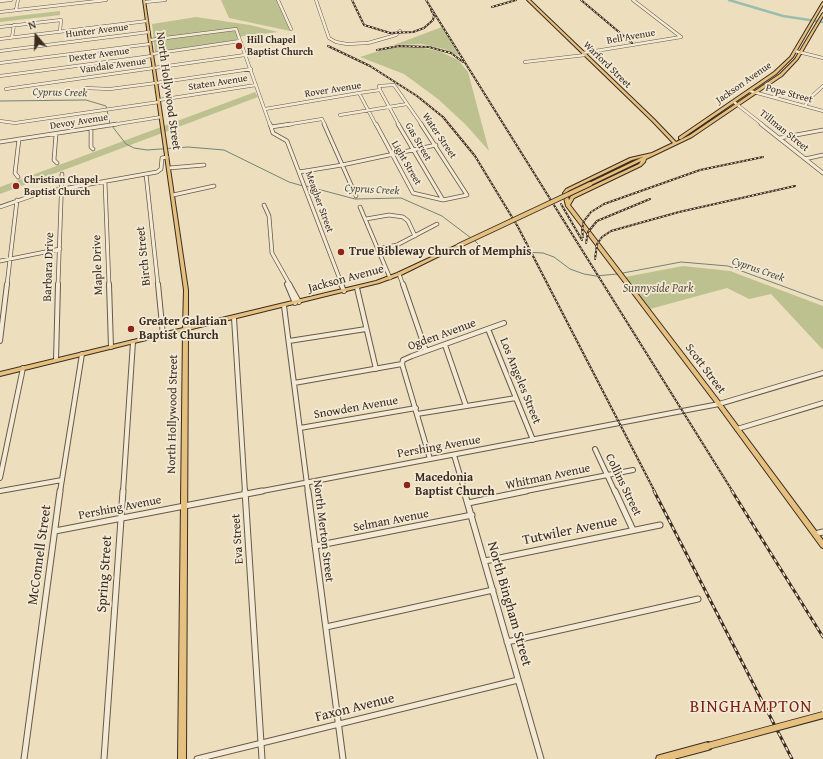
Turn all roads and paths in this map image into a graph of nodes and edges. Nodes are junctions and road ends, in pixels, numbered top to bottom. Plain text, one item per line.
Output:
1 (11, 0) edge
2 (18, 0) edge
3 (76, 0) edge
4 (106, 0) edge
5 (164, 0) edge
6 (278, 0) edge
7 (316, 0) edge
8 (528, 0) edge
9 (633, 0) edge
10 (0, 1) edge
11 (144, 1) edge
12 (823, 3) edge
13 (76, 4) junction
14 (16, 10) junction
15 (0, 12) edge
16 (818, 13) junction
17 (823, 14) edge
18 (147, 20) junction
19 (14, 25) junction
20 (0, 27) edge
21 (291, 29) dead end
22 (60, 31) junction
23 (400, 31) dead end
24 (149, 32) junction
25 (12, 37) junction
26 (0, 39) edge
27 (240, 41) junction
28 (150, 42) junction
29 (795, 51) junction
30 (0, 52) edge
31 (800, 52) junction
32 (584, 54) junction
33 (152, 55) junction
34 (245, 55) junction
35 (823, 58) edge
36 (525, 62) dead end
37 (0, 63) edge
38 (154, 68) junction
39 (251, 69) junction
40 (775, 73) junction
41 (781, 75) junction
42 (0, 76) edge
43 (156, 83) junction
44 (256, 85) junction
45 (823, 86) edge
46 (85, 88) dead end
47 (396, 88) joint
48 (6, 89) dead end
49 (380, 90) junction
50 (750, 91) junction
51 (818, 91) junction
52 (823, 92) edge
53 (359, 93) junction
54 (755, 93) junction
55 (159, 101) junction
56 (734, 102) junction
57 (407, 104) junction
58 (738, 105) junction
59 (805, 106) junction
60 (389, 108) junction
61 (265, 109) junction
62 (368, 111) junction
63 (823, 111) edge
64 (340, 115) dead end
65 (161, 117) junction
66 (0, 121) edge
67 (701, 124) junction
68 (706, 126) junction
69 (271, 127) junction
70 (91, 128) junction
71 (823, 130) edge
72 (56, 134) junction
73 (780, 138) junction
74 (20, 139) junction
75 (0, 142) edge
76 (675, 143) junction
77 (436, 145) junction
78 (93, 149) dead end
79 (413, 151) junction
80 (653, 154) junction
81 (166, 155) junction
82 (392, 155) junction
83 (823, 155) edge
84 (644, 158) junction
85 (805, 159) junction
86 (57, 163) dead end
87 (204, 165) dead end
88 (342, 165) junction
89 (169, 168) junction
90 (299, 172) junction
91 (823, 173) edge
92 (62, 174) dead end
93 (146, 174) junction
94 (18, 177) dead end
95 (105, 182) junction
96 (214, 186) dead end
97 (61, 189) junction
98 (173, 195) junction
99 (467, 195) joint
100 (356, 196) dead end
101 (17, 200) junction
102 (443, 200) junction
103 (264, 205) dead end
104 (568, 206) junction
105 (0, 207) edge
106 (360, 207) dead end
107 (366, 219) junction
108 (437, 224) dead end
109 (415, 236) junction
110 (60, 249) junction
111 (378, 249) junction
112 (11, 259) junction
113 (0, 261) edge
114 (399, 274) junction
115 (390, 278) junction
116 (357, 288) junction
117 (344, 291) junction
118 (297, 303) junction
119 (284, 306) junction
120 (234, 318) junction
121 (504, 323) dead end
122 (366, 329) junction
123 (488, 329) junction
124 (185, 330) junction
125 (163, 335) junction
126 (0, 341) edge
127 (289, 341) junction
128 (133, 342) junction
129 (445, 345) junction
130 (111, 347) junction
131 (426, 351) junction
132 (82, 354) junction
133 (56, 360) junction
134 (402, 364) junction
135 (23, 368) junction
136 (376, 369) junction
137 (823, 373) edge
138 (0, 374) edge
139 (294, 383) junction
140 (516, 398) junction
141 (823, 403) edge
142 (719, 404) junction
143 (466, 406) junction
144 (416, 408) junction
145 (417, 414) junction
146 (300, 428) junction
147 (738, 429) junction
148 (533, 440) junction
149 (595, 449) dead end
150 (454, 455) junction
151 (430, 459) junction
152 (633, 470) dead end
153 (606, 475) junction
154 (0, 478) edge
155 (62, 480) junction
156 (306, 482) junction
157 (0, 492) edge
158 (246, 494) junction
159 (468, 503) junction
160 (183, 506) junction
161 (472, 515) junction
162 (121, 518) junction
163 (660, 525) dead end
164 (633, 530) junction
165 (56, 531) junction
166 (823, 532) edge
167 (815, 534) junction
168 (823, 545) edge
169 (315, 546) junction
170 (484, 561) junction
171 (493, 590) junction
172 (698, 599) dead end
173 (326, 627) junction
174 (507, 642) junction
175 (518, 680) junction
176 (823, 715) edge
177 (338, 724) junction
178 (261, 743) junction
179 (24, 759) edge
180 (104, 759) edge
181 (182, 759) edge
182 (197, 759) edge
183 (262, 759) edge
184 (343, 759) edge
185 (541, 759) edge
186 (660, 759) edge

1 - 10 street
2 - 14 street
3 - 13 street
4 - 13 street
5 - 11 street
6 - 21 street
7 - 23 street
8 - 32 main road, Warford Street
9 - 32 street, Bell Avenue
11 - 18 main road, North Hollywood Street
12 - 16 main road, Jackson Avenue
13 - 14 street
14 - 15 street
16 - 17 main road
16 - 29 main road, Jackson Avenue
17 - 31 main road, Jackson Avenue
18 - 22 street
18 - 24 main road, North Hollywood Street
19 - 20 street
19 - 22 street
19 - 25 street
22 - 25 street
24 - 28 main road, North Hollywood Street
24 - 30 street, Hunter Avenue
25 - 26 street
27 - 28 street
27 - 33 street, Dexter Avenue
27 - 34 street
28 - 33 main road, North Hollywood Street
28 - 37 street
29 - 31 street
29 - 40 main road, Jackson Avenue
31 - 35 street
31 - 41 main road, Jackson Avenue
32 - 36 street, Bell Avenue
32 - 76 main road, Warford Street
33 - 38 main road, North Hollywood Street
33 - 42 street, Dexter Avenue
34 - 38 street, Vandale Avenue
34 - 39 street
38 - 43 main road, North Hollywood Street
38 - 48 street, Vandale Avenue
39 - 43 street
39 - 44 street
40 - 41 street
40 - 50 main road, Jackson Avenue
41 - 54 main road, Jackson Avenue
43 - 46 street
43 - 55 main road, North Hollywood Street
44 - 55 street, Staten Avenue
44 - 61 street
45 - 51 street
47 - 49 street, Rover Avenue
47 - 57 street, Water Street
49 - 53 street, Rover Avenue
49 - 60 street, Gas Street
50 - 54 street, Pope Street
50 - 56 main road, Jackson Avenue
51 - 52 street
51 - 59 street
53 - 61 street, Rover Avenue
53 - 62 street, Light Street
54 - 58 main road, Jackson Avenue
54 - 59 street, Pope Street
55 - 65 main road, North Hollywood Street
55 - 66 street, Staten Avenue
56 - 58 street, Tillman Street
56 - 67 main road, Jackson Avenue
57 - 60 street
57 - 77 street, Water Street
58 - 68 main road, Jackson Avenue
58 - 73 street, Tillman Street
59 - 63 street, Pope Street
60 - 62 street
60 - 79 street, Gas Street
61 - 69 street
62 - 64 street
62 - 82 street, Light Street
65 - 70 street, Devoy Avenue
65 - 81 main road, North Hollywood Street
67 - 68 street
67 - 76 main road, Jackson Avenue
68 - 76 main road, Jackson Avenue
69 - 88 street
69 - 90 street, Meagher Street
70 - 72 street, Devoy Avenue
70 - 78 street
71 - 73 street
72 - 74 street, Devoy Avenue
72 - 86 street
73 - 85 street, Tillman Street
74 - 75 street, Devoy Avenue
74 - 94 street
76 - 80 main road, Jackson Avenue
77 - 79 street
77 - 99 street, Water Street
79 - 82 street
79 - 102 street, Gas Street
80 - 84 main road, Jackson Avenue
80 - 104 main road
81 - 89 main road, North Hollywood Street
81 - 93 street
82 - 88 street
82 - 102 street, Light Street
83 - 85 street
84 - 104 main road
84 - 114 main road, Jackson Avenue, bridge
85 - 91 street, Tillman Street
87 - 89 street
88 - 90 street
88 - 100 street
89 - 98 main road, North Hollywood Street
90 - 117 street, Meagher Street
92 - 97 street, Barbara Drive
93 - 95 street
93 - 125 street, Birch Street
95 - 97 street
95 - 130 street, Maple Drive
96 - 98 street
97 - 101 street
97 - 110 street, Barbara Drive
98 - 124 main road, North Hollywood Street
99 - 102 street, Light Street
101 - 105 street
101 - 112 street
103 - 118 street
104 - 142 main road, Scott Street
106 - 107 street
107 - 109 street
107 - 111 street
108 - 109 street
109 - 111 street
110 - 112 street
110 - 133 street, Barbara Drive
111 - 115 street
112 - 113 street
112 - 126 street
114 - 115 main road, Jackson Avenue
114 - 131 street
115 - 116 main road, Jackson Avenue
116 - 117 main road, Jackson Avenue
116 - 122 street
117 - 118 main road, Jackson Avenue
118 - 119 main road, Jackson Avenue
119 - 120 main road, Jackson Avenue
119 - 127 street, North Merton Street
120 - 124 main road, Jackson Avenue
120 - 158 street, Eva Street
121 - 123 street, Ogden Avenue
122 - 127 street
122 - 136 street
123 - 129 street, Ogden Avenue
123 - 140 street, Los Angeles Street
124 - 125 main road, Jackson Avenue
124 - 160 main road, North Hollywood Street
125 - 128 main road, Jackson Avenue
127 - 139 street, North Merton Street
128 - 130 main road, Jackson Avenue
128 - 162 street, Spring Street
129 - 131 street, Ogden Avenue
129 - 143 street
130 - 132 main road, Jackson Avenue
131 - 134 street, Ogden Avenue
132 - 133 main road, Jackson Avenue
132 - 155 street, McConnell Street
133 - 135 main road, Jackson Avenue
134 - 136 street, Ogden Avenue
134 - 144 street
135 - 138 main road, Jackson Avenue
135 - 154 street
136 - 139 street, Ogden Avenue
137 - 142 street, Pershing Avenue
139 - 146 street, North Merton Street
140 - 143 street
140 - 148 street, Los Angeles Street
141 - 147 street
142 - 147 main road, Scott Street
142 - 148 street, Pershing Avenue
143 - 145 street
144 - 145 street
144 - 146 street, Snowden Avenue
145 - 151 street
146 - 156 street, North Merton Street
147 - 167 main road, Scott Street
148 - 150 street, Pershing Avenue
149 - 153 street, Collins Street
150 - 151 street, Pershing Avenue
150 - 159 street, North Bingham Street
151 - 156 street, Pershing Avenue
152 - 153 street, Whitman Avenue
153 - 159 street, Whitman Avenue
153 - 164 street, Collins Street
155 - 157 street
155 - 165 street, McConnell Street
156 - 158 street, Pershing Avenue
156 - 169 street, North Merton Street
158 - 160 street, Pershing Avenue
158 - 178 street, Eva Street
159 - 161 street, North Bingham Street
160 - 162 street, Pershing Avenue
160 - 181 main road, North Hollywood Street
161 - 169 street, Selman Avenue
161 - 170 street, North Bingham Street
162 - 165 street, Pershing Avenue
162 - 180 street, Spring Street
163 - 164 street, Tutwiler Avenue
164 - 170 street, Tutwiler Avenue
165 - 179 street, McConnell Street
166 - 167 street
167 - 168 main road, Scott Street
169 - 173 street, North Merton Street
170 - 171 street, North Bingham Street
171 - 173 street
171 - 174 street, North Bingham Street
172 - 174 street
173 - 177 street, North Merton Street
174 - 175 street, North Bingham Street
175 - 177 street, Faxon Avenue
175 - 185 street, North Bingham Street
176 - 186 main road, bridge
177 - 178 street, Faxon Avenue
177 - 184 street, North Merton Street
178 - 182 street, Faxon Avenue
178 - 183 street, Eva Street

